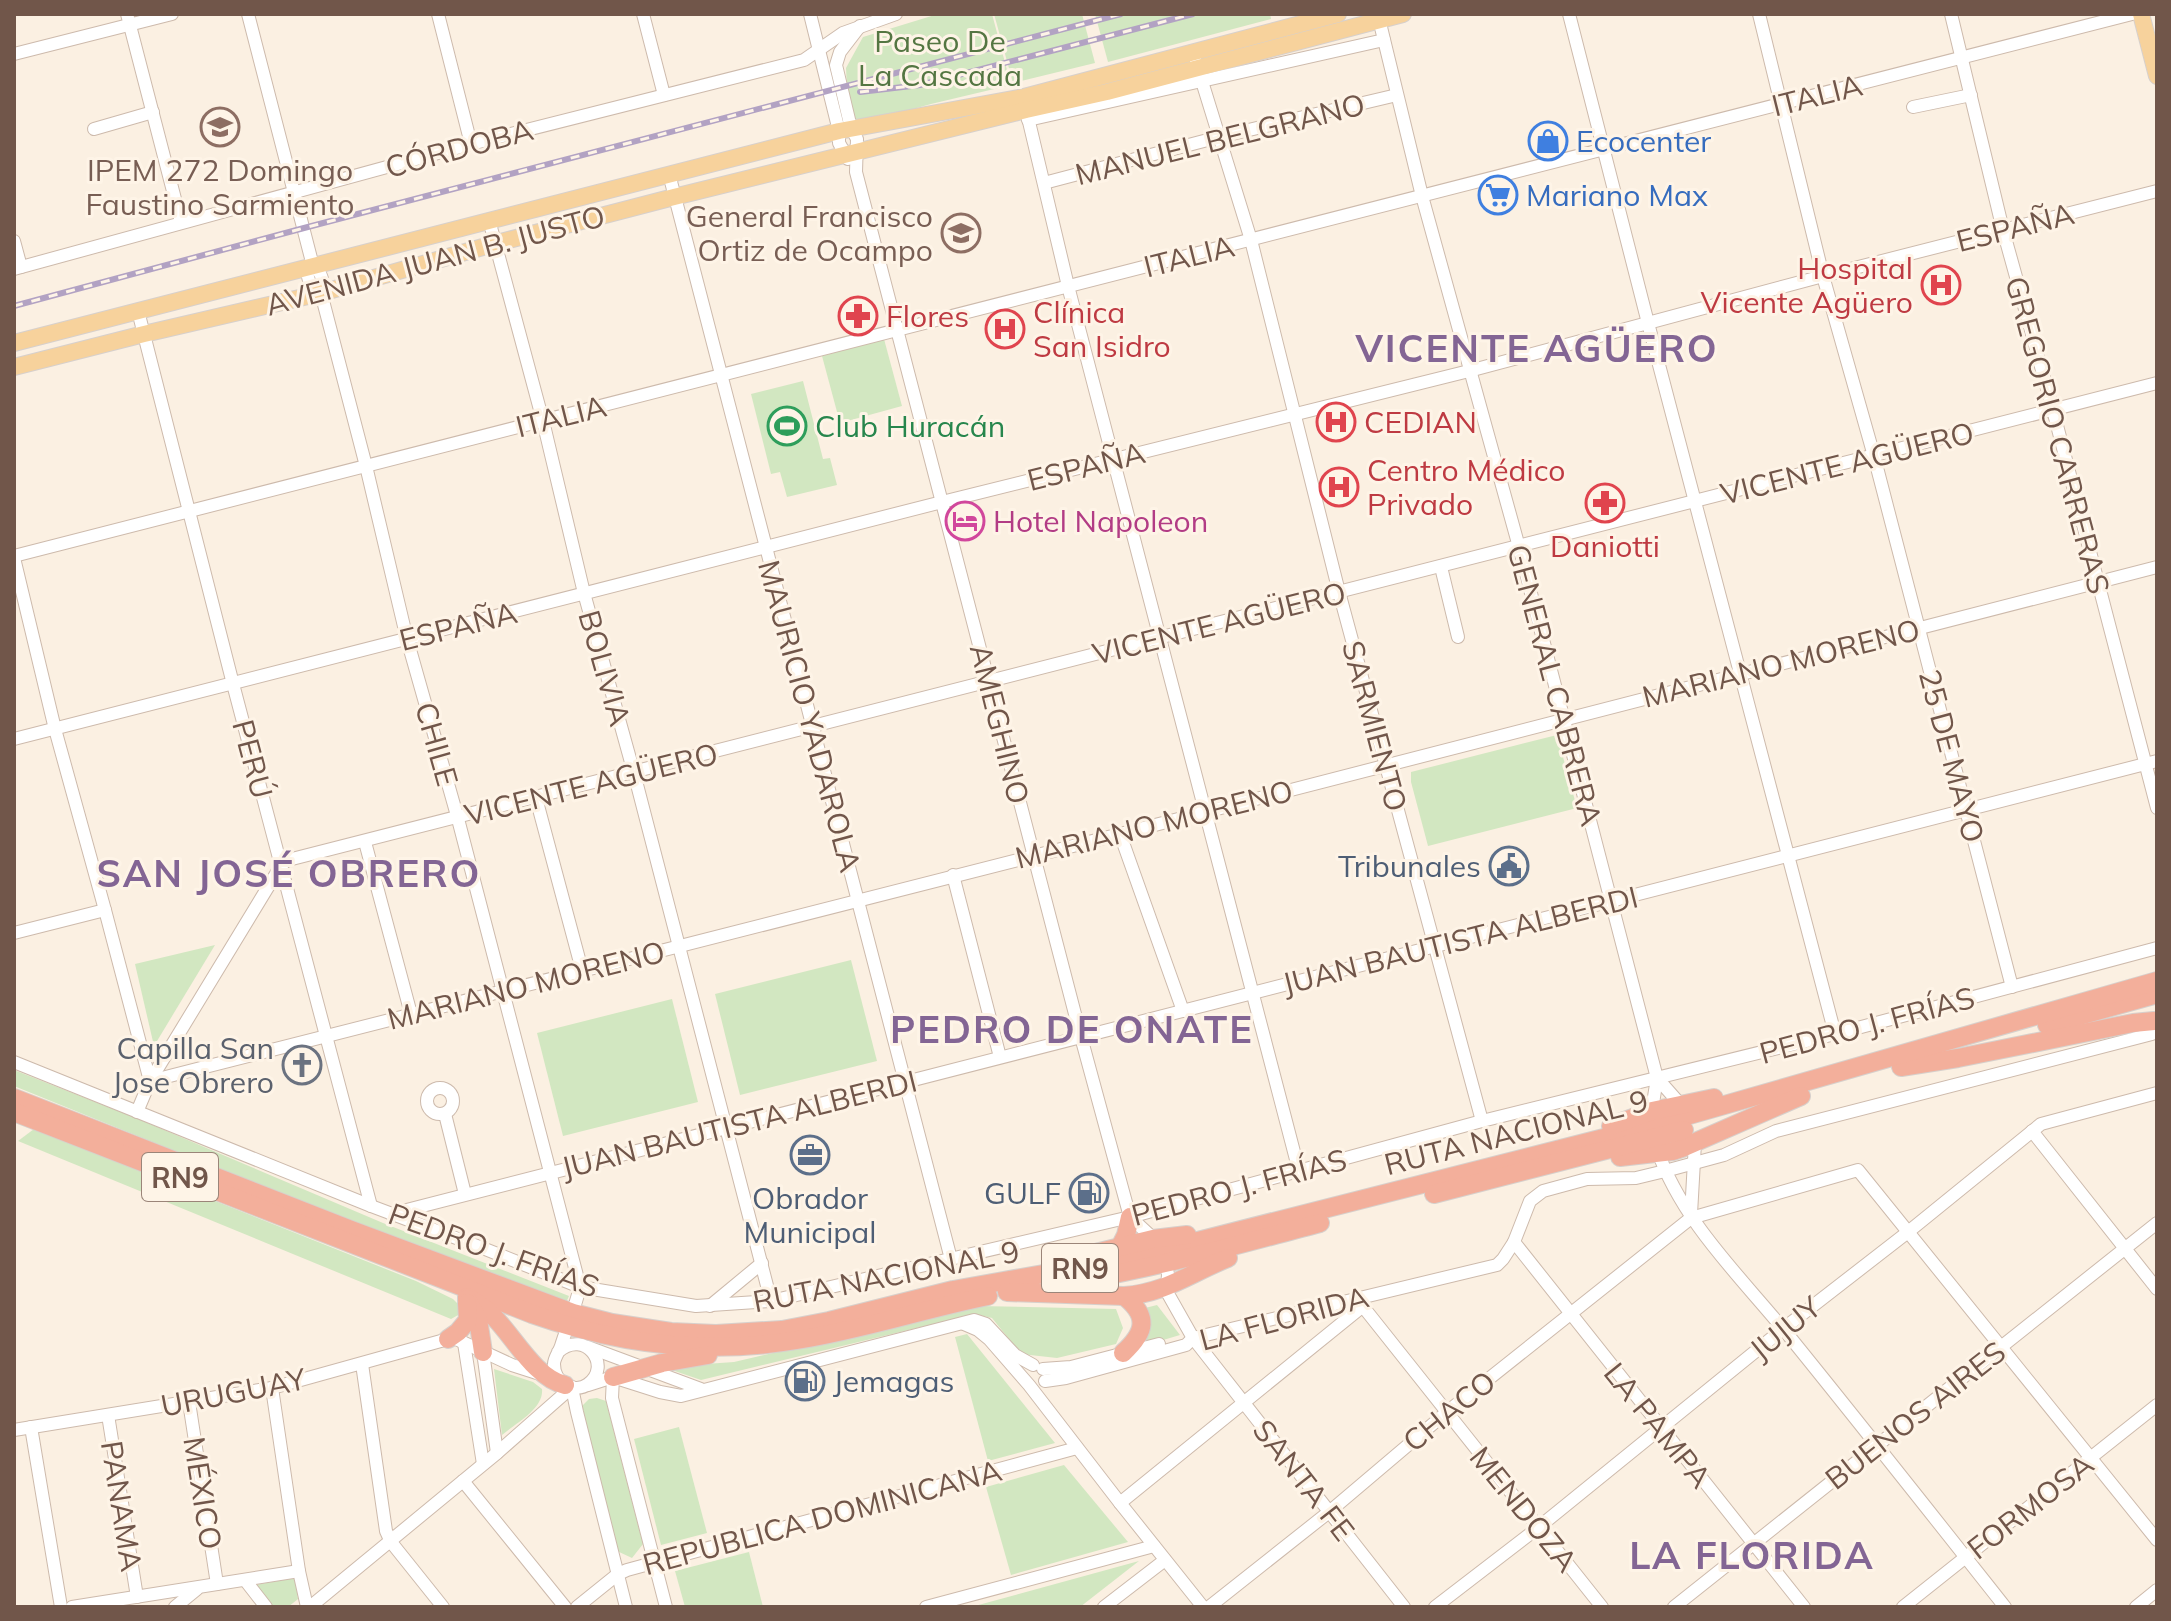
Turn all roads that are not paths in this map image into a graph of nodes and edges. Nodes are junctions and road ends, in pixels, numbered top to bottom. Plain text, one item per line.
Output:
1 (172, 14) edge
2 (248, 14) edge
3 (438, 14) edge
4 (643, 14) edge
5 (810, 14) edge
6 (896, 14) edge
7 (1338, 14) edge
8 (1403, 14) edge
9 (1569, 14) edge
10 (1759, 14) edge
11 (1951, 14) edge
12 (2132, 14) edge
13 (2141, 14) edge
14 (1378, 17) edge
15 (129, 19) edge
16 (860, 26) junction
17 (2152, 38) edge
18 (1384, 40) junction
19 (820, 51) junction
20 (14, 54) edge
21 (1962, 58) junction
22 (1198, 67) junction
23 (2157, 76) edge
24 (664, 95) junction
25 (1397, 95) junction
26 (1971, 95) junction
27 (1782, 104) junction
28 (1913, 107) dead end
29 (1026, 109) junction
30 (153, 112) junction
31 (94, 129) dead end
32 (845, 130) junction
33 (1219, 137) junction
34 (471, 144) junction
35 (1605, 149) junction
36 (851, 154) junction
37 (669, 174) junction
38 (1044, 183) junction
39 (2157, 191) edge
40 (294, 192) junction
41 (1422, 196) junction
42 (674, 197) junction
43 (489, 220) junction
44 (181, 222) junction
45 (2003, 230) junction
46 (1251, 240) junction
47 (14, 241) edge
48 (497, 243) junction
49 (313, 266) junction
50 (17, 268) edge
51 (1823, 276) junction
52 (1068, 286) junction
53 (321, 293) junction
54 (138, 311) junction
55 (1648, 323) junction
56 (897, 330) junction
57 (144, 334) junction
58 (14, 343) edge
59 (14, 367) edge
60 (1469, 371) junction
61 (721, 375) junction
62 (2157, 383) edge
63 (2053, 410) junction
64 (1295, 415) junction
65 (543, 421) junction
66 (1874, 456) junction
67 (1114, 459) junction
68 (366, 466) junction
69 (1696, 501) junction
70 (942, 502) junction
71 (190, 511) junction
72 (766, 547) junction
73 (1519, 547) junction
74 (14, 557) edge
75 (1441, 567) junction
76 (2157, 567) edge
77 (2098, 582) junction
78 (1339, 592) junction
79 (584, 593) junction
80 (1918, 628) junction
81 (1458, 637) dead end
82 (1161, 638) junction
83 (407, 639) junction
84 (1741, 673) junction
85 (989, 682) junction
86 (233, 684) junction
87 (1564, 719) junction
88 (813, 728) junction
89 (55, 729) junction
90 (14, 739) edge
91 (2151, 763) edge
92 (1385, 765) junction
93 (634, 773) junction
94 (536, 798) junction
95 (2157, 808) edge
96 (1966, 810) junction
97 (1207, 812) junction
98 (458, 819) junction
99 (1120, 834) junction
100 (365, 842) junction
101 (1033, 856) junction
102 (1788, 856) junction
103 (282, 864) junction
104 (953, 875) junction
105 (857, 900) junction
106 (1611, 901) junction
107 (105, 910) junction
108 (14, 933) edge
109 (679, 945) junction
110 (1435, 946) junction
111 (2157, 948) edge
112 (582, 970) junction
113 (2157, 981) edge
114 (2012, 987) junction
115 (502, 990) junction
116 (1254, 993) junction
117 (2157, 994) edge
118 (1183, 1011) junction
119 (411, 1014) junction
120 (2155, 1029) edge
121 (1835, 1034) junction
122 (326, 1036) junction
123 (1081, 1037) junction
124 (1000, 1057) junction
125 (14, 1062) edge
126 (1901, 1067) junction
127 (1657, 1078) junction
128 (150, 1081) junction
129 (905, 1082) junction
130 (1776, 1090) junction
131 (2157, 1093) edge
132 (14, 1096) edge
133 (1801, 1096) junction
134 (1680, 1104) junction
135 (137, 1112) junction
136 (445, 1114) dead end
137 (14, 1115) edge
138 (1482, 1121) junction
139 (726, 1128) junction
140 (2032, 1131) junction
141 (1656, 1140) junction
142 (1695, 1143) junction
143 (1554, 1157) junction
144 (1694, 1163) junction
145 (1299, 1171) junction
146 (550, 1173) junction
147 (465, 1194) junction
148 (371, 1206) junction
149 (391, 1214) junction
150 (1130, 1217) junction
151 (1691, 1218) junction
152 (2157, 1223) edge
153 (1908, 1232) junction
154 (1283, 1233) junction
155 (1514, 1242) junction
156 (1120, 1247) junction
157 (2124, 1248) junction
158 (1160, 1252) junction
159 (951, 1259) junction
160 (762, 1263) junction
161 (430, 1274) junction
162 (1006, 1286) junction
163 (580, 1287) junction
164 (1167, 1287) junction
165 (2157, 1289) edge
166 (466, 1296) junction
167 (1124, 1296) junction
168 (771, 1301) junction
169 (1360, 1303) junction
170 (710, 1306) junction
171 (1569, 1314) junction
172 (570, 1320) junction
173 (964, 1324) junction
174 (1783, 1329) junction
175 (1193, 1338) junction
176 (456, 1341) junction
177 (770, 1344) junction
178 (585, 1346) junction
179 (2001, 1347) junction
180 (483, 1352) junction
181 (558, 1352) junction
182 (1123, 1353) junction
183 (362, 1364) junction
184 (598, 1365) junction
185 (642, 1367) junction
186 (1041, 1375) junction
187 (607, 1378) junction
188 (563, 1382) junction
189 (1027, 1383) junction
190 (272, 1388) junction
191 (701, 1389) junction
192 (189, 1402) junction
193 (1245, 1404) junction
194 (2157, 1405) edge
195 (1046, 1408) junction
196 (1447, 1412) junction
197 (108, 1415) junction
198 (31, 1427) junction
199 (1662, 1428) junction
200 (14, 1430) edge
201 (1877, 1445) junction
202 (1077, 1448) junction
203 (497, 1453) junction
204 (2091, 1458) junction
205 (483, 1464) junction
206 (463, 1481) junction
207 (1120, 1503) junction
208 (1329, 1512) junction
209 (1539, 1527) junction
210 (2157, 1540) edge
211 (391, 1542) junction
212 (1754, 1545) junction
213 (1154, 1546) junction
214 (1966, 1557) junction
215 (1165, 1560) junction
216 (654, 1562) junction
217 (299, 1571) junction
218 (618, 1574) junction
219 (245, 1580) junction
220 (217, 1584) junction
221 (200, 1587) junction
222 (2157, 1590) edge
223 (137, 1597) junction
224 (61, 1607) edge
225 (72, 1607) edge
226 (175, 1607) edge
227 (266, 1607) edge
228 (309, 1607) edge
229 (443, 1607) edge
230 (565, 1607) edge
231 (577, 1607) edge
232 (626, 1607) edge
233 (666, 1607) edge
234 (926, 1607) edge
235 (1104, 1607) edge
236 (1203, 1607) edge
237 (1209, 1607) edge
238 (1404, 1607) edge
239 (1435, 1607) edge
240 (1602, 1607) edge
241 (1674, 1607) edge
242 (1804, 1607) edge
243 (1903, 1607) edge
244 (2005, 1607) edge
245 (2136, 1607) edge

1 - 15 street
2 - 40 street, CHILE
3 - 34 street
4 - 24 street
5 - 19 street
6 - 16 street, CÓRDOBA
7 - 22 main road
8 - 14 main road
9 - 35 street
10 - 27 street, 25 DE MAYO
11 - 21 street, GREGORIO CARRERAS
12 - 21 street, ITALIA
13 - 17 main road
14 - 18 street, GENERAL CABRERA
14 - 22 main road
15 - 20 street
15 - 30 street
16 - 19 street, CÓRDOBA
16 - 32 street
17 - 23 main road
18 - 22 street
18 - 25 street, GENERAL CABRERA
19 - 24 street, CÓRDOBA
19 - 32 street
21 - 26 street, GREGORIO CARRERAS
21 - 27 street, ITALIA
22 - 29 main road
22 - 33 street, SARMIENTO
24 - 34 street, CÓRDOBA
25 - 33 street, MANUEL BELGRANO
25 - 41 street, GENERAL CABRERA
26 - 28 street
26 - 45 street, GREGORIO CARRERAS
27 - 35 street, ITALIA
27 - 51 street, 25 DE MAYO
29 - 32 main road, AVENIDA JUAN B. JUSTO
29 - 36 main road, AVENIDA JUAN B. JUSTO
29 - 38 street
30 - 31 street
30 - 44 street
32 - 36 street, AMEGHINO
32 - 37 main road, AVENIDA JUAN B. JUSTO
33 - 38 street, MANUEL BELGRANO
33 - 46 street, SARMIENTO
34 - 40 street, CÓRDOBA
35 - 41 street, ITALIA
35 - 55 street
36 - 42 main road, AVENIDA JUAN B. JUSTO
36 - 56 street, AMEGHINO
37 - 42 street, MAURICIO YADAROLA
37 - 43 main road, AVENIDA JUAN B. JUSTO
38 - 52 street
39 - 45 street, ESPAÑA
40 - 44 street, CÓRDOBA
40 - 49 street, CHILE
41 - 46 street, ITALIA
41 - 60 street, GENERAL CABRERA
42 - 48 main road, AVENIDA JUAN B. JUSTO
42 - 61 street, MAURICIO YADAROLA
43 - 48 street, BOLIVIA
43 - 49 main road, AVENIDA JUAN B. JUSTO
44 - 50 street, CÓRDOBA
45 - 51 street, ESPAÑA
45 - 63 street, GREGORIO CARRERAS
46 - 52 street, ITALIA
46 - 64 street, SARMIENTO
47 - 50 street
48 - 53 main road, AVENIDA JUAN B. JUSTO
48 - 65 street, BOLIVIA
49 - 53 street, CHILE
49 - 54 main road, AVENIDA JUAN B. JUSTO
51 - 55 street, ESPAÑA
51 - 66 street, 25 DE MAYO
52 - 56 street, ITALIA
52 - 67 street
53 - 57 main road, AVENIDA JUAN B. JUSTO
53 - 68 street, CHILE
54 - 57 street, PERÚ
54 - 58 main road, AVENIDA JUAN B. JUSTO
55 - 60 street, ESPAÑA
55 - 69 street
56 - 61 street, ITALIA
56 - 70 street, AMEGHINO
57 - 59 main road, AVENIDA JUAN B. JUSTO
57 - 71 street, PERÚ
60 - 64 street, ESPAÑA
60 - 73 street, GENERAL CABRERA
61 - 65 street, ITALIA
61 - 72 street, MAURICIO YADAROLA
62 - 63 street, VICENTE AGÜERO
63 - 66 street, VICENTE AGÜERO
63 - 77 street, GREGORIO CARRERAS
64 - 67 street, ESPAÑA
64 - 78 street, SARMIENTO
65 - 68 street, ITALIA
65 - 79 street, BOLIVIA
66 - 69 street, VICENTE AGÜERO
66 - 80 street, 25 DE MAYO
67 - 70 street, ESPAÑA
67 - 82 street
68 - 71 street, ITALIA
68 - 83 street, CHILE
69 - 73 street, VICENTE AGÜERO
69 - 84 street
70 - 72 street, ESPAÑA
70 - 85 street, AMEGHINO
71 - 74 street, ITALIA
71 - 86 street, PERÚ
72 - 79 street, ESPAÑA
72 - 88 street, MAURICIO YADAROLA
73 - 75 street, VICENTE AGÜERO
73 - 87 street, GENERAL CABRERA
74 - 89 street
75 - 78 street, VICENTE AGÜERO
75 - 81 street
76 - 77 street, MARIANO MORENO
77 - 80 street, MARIANO MORENO
77 - 91 street, GREGORIO CARRERAS
78 - 82 street, VICENTE AGÜERO
78 - 92 street, SARMIENTO
79 - 83 street, ESPAÑA
79 - 93 street, BOLIVIA
80 - 84 street, MARIANO MORENO
80 - 96 street, 25 DE MAYO
82 - 85 street, VICENTE AGÜERO
82 - 97 street
83 - 86 street, ESPAÑA
83 - 98 street, CHILE
84 - 87 street, MARIANO MORENO
84 - 102 street
85 - 88 street, VICENTE AGÜERO
85 - 101 street, AMEGHINO
86 - 89 street, ESPAÑA
86 - 103 street, PERÚ
87 - 92 street, MARIANO MORENO
87 - 106 street, GENERAL CABRERA
88 - 93 street, VICENTE AGÜERO
88 - 105 street, MAURICIO YADAROLA
89 - 90 street, ESPAÑA
89 - 107 street
91 - 95 street, GREGORIO CARRERAS
91 - 96 street, JUAN BAUTISTA ALBERDI
92 - 97 street, MARIANO MORENO
92 - 110 street, SARMIENTO
93 - 94 street, VICENTE AGÜERO
93 - 109 street, BOLIVIA
94 - 98 street, VICENTE AGÜERO
94 - 112 street
96 - 102 street, JUAN BAUTISTA ALBERDI
96 - 114 street, 25 DE MAYO
97 - 99 street, MARIANO MORENO
97 - 116 street
98 - 100 street, VICENTE AGÜERO
98 - 115 street, CHILE
99 - 101 street, MARIANO MORENO
99 - 118 street
100 - 103 street, VICENTE AGÜERO
100 - 119 street
101 - 104 street, MARIANO MORENO
101 - 123 street, AMEGHINO
102 - 106 street, JUAN BAUTISTA ALBERDI
102 - 121 street
103 - 122 street, PERÚ
103 - 128 street
104 - 105 street, MARIANO MORENO
104 - 124 street
105 - 109 street, MARIANO MORENO
105 - 129 street, MAURICIO YADAROLA
106 - 110 street, JUAN BAUTISTA ALBERDI
106 - 127 street, GENERAL CABRERA
107 - 108 street
107 - 128 street
109 - 112 street, MARIANO MORENO
109 - 139 street, BOLIVIA
110 - 116 street, JUAN BAUTISTA ALBERDI
110 - 138 street, SARMIENTO
111 - 114 street, PEDRO J. FRÍAS
112 - 115 street, MARIANO MORENO
113 - 130 highway, RUTA NACIONAL 9
114 - 121 street, PEDRO J. FRÍAS
115 - 119 street, MARIANO MORENO
115 - 146 street, CHILE
116 - 118 street, JUAN BAUTISTA ALBERDI
116 - 145 street
117 - 126 highway, RUTA NACIONAL 9
118 - 123 street, JUAN BAUTISTA ALBERDI
119 - 122 street, MARIANO MORENO
120 - 126 highway
120 - 144 street
121 - 127 street, PEDRO J. FRÍAS
122 - 128 street, MARIANO MORENO
122 - 148 street, PERÚ
123 - 124 street, JUAN BAUTISTA ALBERDI
123 - 150 street, AMEGHINO
124 - 129 street, JUAN BAUTISTA ALBERDI
125 - 135 street, PEDRO J. FRÍAS
126 - 133 highway, RUTA NACIONAL 9
127 - 134 street
127 - 138 street, PEDRO J. FRÍAS
127 - 141 street
128 - 135 street
129 - 139 street, JUAN BAUTISTA ALBERDI
129 - 159 street, MAURICIO YADAROLA
130 - 134 highway
130 - 141 highway, RUTA NACIONAL 9
131 - 140 street, JUJUY
132 - 172 highway, RUTA NACIONAL 9 / RN9
133 - 141 highway, RUTA NACIONAL 9
133 - 142 highway
134 - 141 highway
135 - 148 street, PEDRO J. FRÍAS
136 - 147 street
137 - 161 highway, RUTA NACIONAL 9 / RN9
138 - 145 street, PEDRO J. FRÍAS
139 - 146 street, JUAN BAUTISTA ALBERDI
139 - 160 street, BOLIVIA
140 - 153 street, JUJUY
140 - 157 street
141 - 142 highway
141 - 143 highway
141 - 143 highway
141 - 144 street
141 - 151 street
141 - 155 street
142 - 144 street
143 - 154 highway, RUTA NACIONAL 9 / RN9
143 - 158 highway, RUTA NACIONAL 9 / RN9
144 - 151 street
145 - 150 street, PEDRO J. FRÍAS
146 - 147 street, JUAN BAUTISTA ALBERDI
146 - 163 street, CHILE
147 - 149 street, JUAN BAUTISTA ALBERDI
148 - 149 street, PEDRO J. FRÍAS
149 - 163 street, PEDRO J. FRÍAS
150 - 156 highway
150 - 158 street
150 - 159 street, PEDRO J. FRÍAS
151 - 153 street
151 - 171 street, CHACO
151 - 174 street
152 - 157 street, BUENOS AIRES
153 - 174 street, JUJUY
153 - 179 street
154 - 158 highway, RUTA NACIONAL 9 / RN9
154 - 164 highway, RN9
155 - 169 street, LA FLORIDA
155 - 171 street, LA PAMPA
156 - 158 highway, RN9
156 - 162 highway, RN9
157 - 165 street
157 - 179 street, BUENOS AIRES
158 - 162 highway, RUTA NACIONAL 9 / RN9
158 - 164 street
159 - 168 street, PEDRO J. FRÍAS
160 - 168 street, BOLIVIA
160 - 170 street
161 - 166 highway
161 - 172 highway, RUTA NACIONAL 9 / RN9
162 - 167 highway, RN9
162 - 172 highway, RUTA NACIONAL 9 / RN9
162 - 177 highway, RUTA NACIONAL 9 / RN9
163 - 170 street, PEDRO J. FRÍAS
163 - 172 street
164 - 167 highway, RN9
164 - 175 street
166 - 176 highway
166 - 180 highway
166 - 188 highway
167 - 182 highway
168 - 170 street, PEDRO J. FRÍAS
169 - 175 street, LA FLORIDA
169 - 193 street
169 - 196 street, MENDOZA
171 - 196 street, CHACO
171 - 199 street, LA PAMPA
172 - 177 highway, RUTA NACIONAL 9 / RN9
172 - 181 street
173 - 186 street
173 - 189 street
173 - 191 street
174 - 199 street, JUJUY
174 - 201 street
175 - 182 street
175 - 186 street, LA FLORIDA
175 - 193 street, SANTA FE
176 - 180 street
176 - 183 street, URUGUAY
176 - 205 street
177 - 185 highway
178 - 181 street
178 - 184 street
178 - 185 street
179 - 201 street, BUENOS AIRES
179 - 204 street
180 - 188 street
180 - 203 street
181 - 188 street
182 - 186 street
183 - 190 street, URUGUAY
183 - 211 street
184 - 187 street
184 - 188 street
185 - 187 highway
185 - 191 street
186 - 189 street
186 - 189 street
186 - 195 street
187 - 188 street
187 - 191 street
187 - 216 street
188 - 203 street
188 - 218 street
189 - 195 street
190 - 192 street, URUGUAY
190 - 217 street
192 - 197 street, URUGUAY
192 - 220 street, MÉXICO
193 - 207 street
193 - 208 street, SANTA FE
194 - 204 street, FORMOSA
195 - 202 street
196 - 208 street, CHACO
196 - 209 street, MENDOZA
197 - 198 street, URUGUAY
197 - 223 street, PANAMA
198 - 200 street, URUGUAY
198 - 224 street
199 - 209 street, JUJUY
199 - 212 street, LA PAMPA
201 - 212 street, BUENOS AIRES
201 - 214 street
202 - 207 street
202 - 216 street, REPUBLICA DOMINICANA
203 - 205 street
204 - 210 street
204 - 214 street, FORMOSA
205 - 206 street
206 - 211 street
206 - 230 street
207 - 213 street
208 - 237 street, CHACO
208 - 238 street, SANTA FE
209 - 239 street, JUJUY
209 - 240 street, MENDOZA
211 - 228 street
211 - 229 street
212 - 241 street, BUENOS AIRES
212 - 242 street, LA PAMPA
213 - 215 street
213 - 234 street
214 - 243 street, FORMOSA
214 - 244 street
215 - 235 street
215 - 236 street
216 - 218 street, REPUBLICA DOMINICANA
216 - 233 street
217 - 219 street
217 - 228 street
218 - 231 street, REPUBLICA DOMINICANA
218 - 232 street
219 - 220 street
219 - 227 street
220 - 221 street
221 - 223 street
221 - 226 street
222 - 245 street
223 - 225 street

